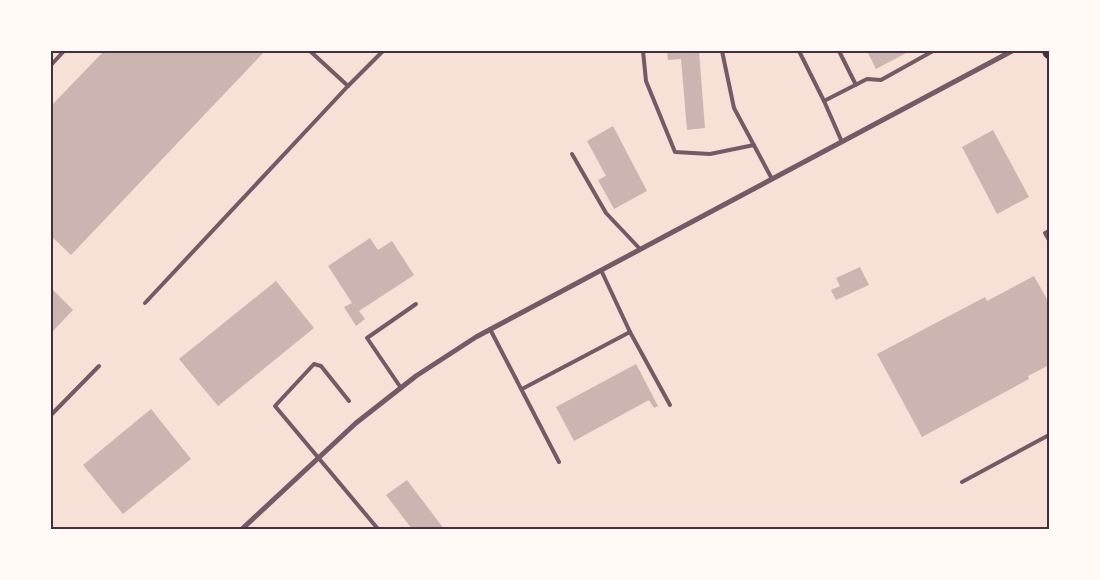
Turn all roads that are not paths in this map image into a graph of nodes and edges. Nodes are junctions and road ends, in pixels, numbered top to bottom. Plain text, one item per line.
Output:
1 (64, 51) edge
2 (310, 51) edge
3 (383, 51) edge
4 (642, 51) edge
5 (722, 51) edge
6 (799, 51) edge
7 (839, 51) edge
8 (933, 51) edge
9 (1012, 51) edge
10 (51, 65) edge
11 (856, 85) junction
12 (348, 86) junction
13 (824, 102) junction
14 (842, 142) junction
15 (754, 146) junction
16 (572, 154) dead end
17 (772, 179) junction
18 (1049, 231) edge
19 (1049, 240) edge
20 (640, 249) junction
21 (601, 270) junction
22 (145, 302) dead end
23 (416, 304) dead end
24 (490, 329) junction
25 (630, 332) junction
26 (99, 366) dead end
27 (400, 388) junction
28 (522, 389) junction
29 (349, 401) dead end
30 (670, 405) dead end
31 (51, 414) edge
32 (1049, 435) edge
33 (318, 458) junction
34 (559, 462) dead end
35 (962, 482) dead end
36 (242, 529) edge
37 (378, 529) edge

1 - 10 lane
2 - 12 lane
3 - 12 lane
4 - 15 lane
5 - 15 lane
6 - 13 lane
7 - 11 lane
8 - 11 lane
9 - 14 street
11 - 13 lane
12 - 22 lane
13 - 14 lane
14 - 17 street
15 - 17 lane
16 - 20 lane
17 - 20 street
18 - 19 lane
20 - 21 street
21 - 24 street
21 - 25 lane
23 - 27 lane
24 - 27 street
24 - 28 lane
25 - 28 lane
25 - 30 lane
26 - 31 lane
27 - 33 street
28 - 34 lane
29 - 33 lane
32 - 35 lane
33 - 36 street
33 - 37 lane

